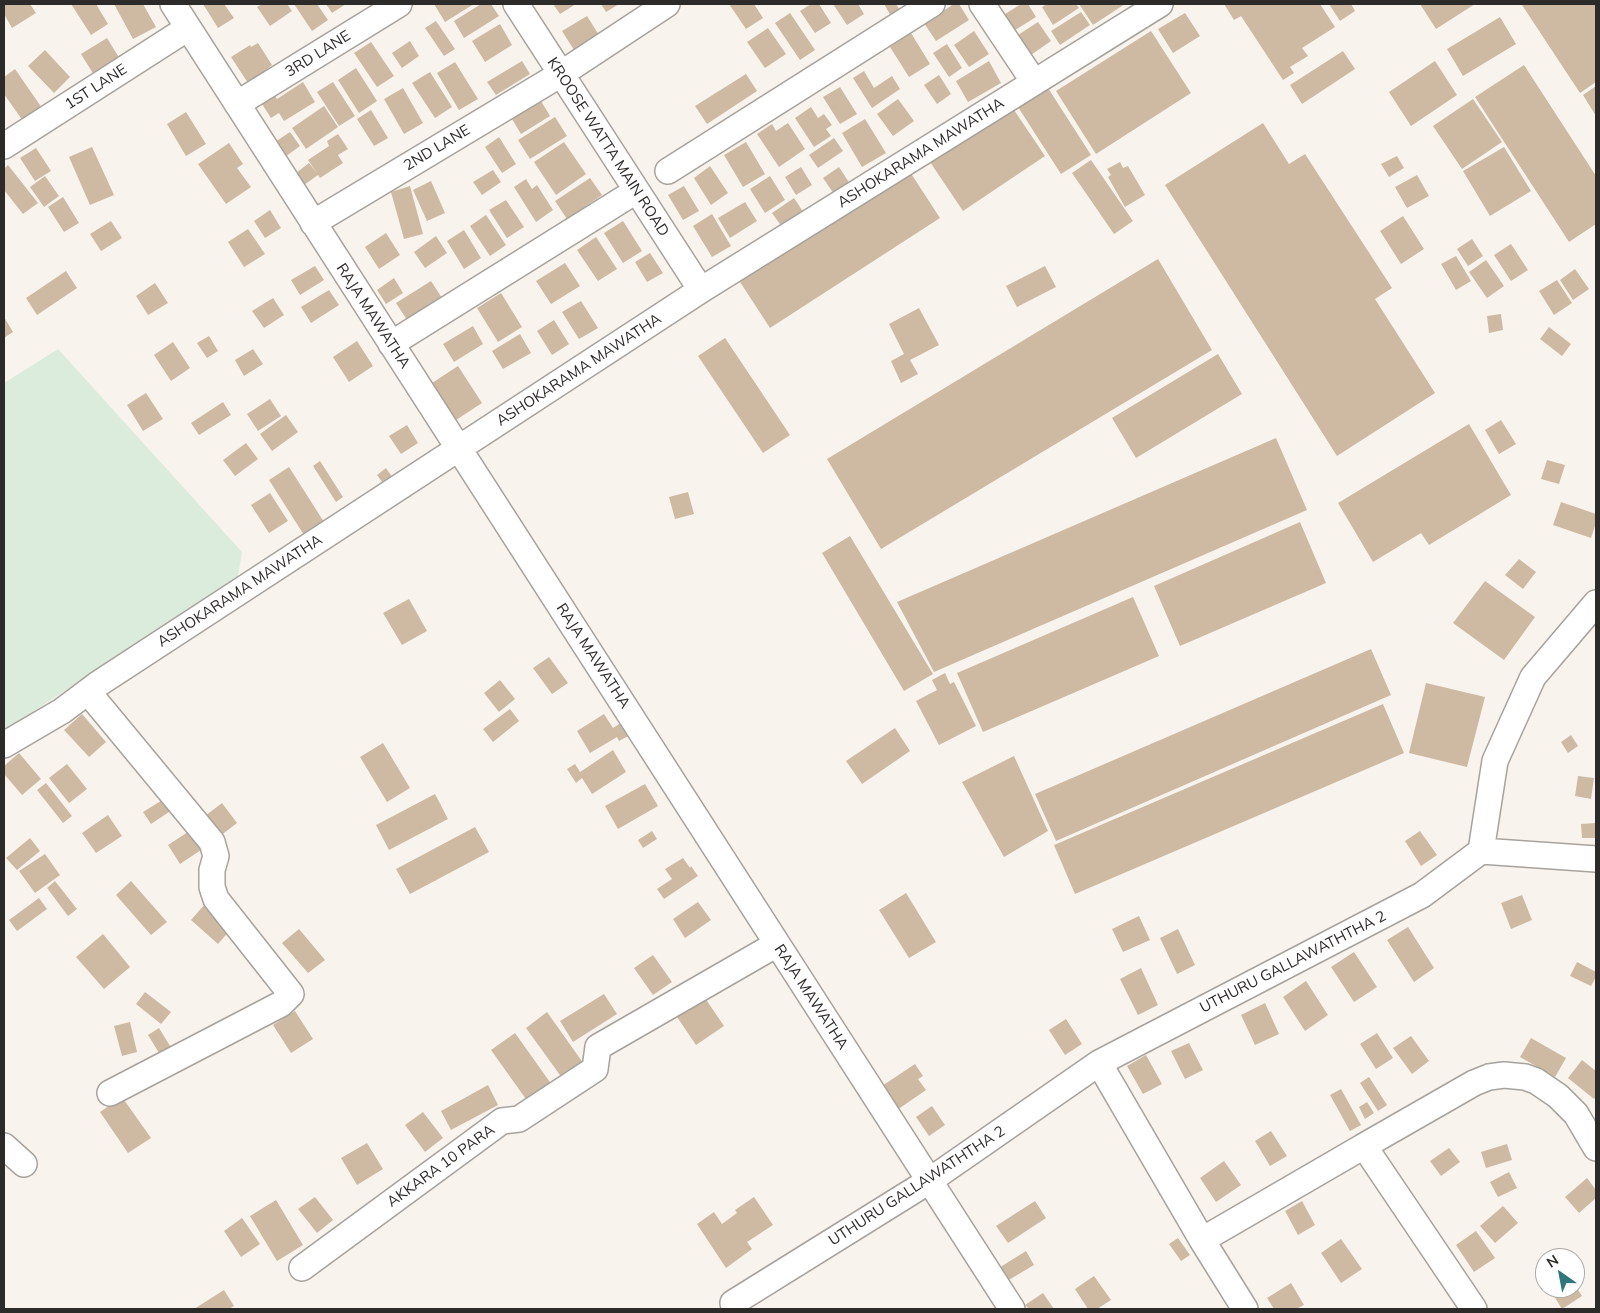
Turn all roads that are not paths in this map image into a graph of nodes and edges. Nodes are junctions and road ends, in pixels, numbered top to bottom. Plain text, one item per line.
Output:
1 (173, 4) edge
2 (399, 4) edge
3 (516, 4) edge
4 (667, 4) edge
5 (932, 4) edge
6 (982, 4) edge
7 (1160, 4) edge
8 (188, 28) junction
9 (561, 74) junction
10 (1034, 82) junction
11 (237, 104) junction
12 (4, 146) edge
13 (668, 171) dead end
14 (636, 191) junction
15 (313, 223) junction
16 (701, 290) junction
17 (391, 344) junction
18 (459, 448) junction
19 (1596, 603) edge
20 (88, 692) junction
21 (4, 745) edge
22 (1481, 851) junction
23 (1596, 860) edge
24 (777, 944) junction
25 (1099, 1063) junction
26 (110, 1093) dead end
27 (4, 1146) edge
28 (1364, 1146) junction
29 (1596, 1148) edge
30 (24, 1164) dead end
31 (929, 1181) junction
32 (1202, 1240) junction
33 (302, 1268) dead end
34 (733, 1303) dead end
35 (1012, 1309) edge
36 (1245, 1309) edge
37 (1474, 1309) edge

1 - 8 street, RAJA MAWATHA
2 - 11 street, 3RD LANE
3 - 9 street, KROOSE WATTA MAIN ROAD
4 - 9 street, 2ND LANE
5 - 13 street
6 - 10 street
7 - 10 street, ASHOKARAMA MAWATHA
8 - 11 street, RAJA MAWATHA
8 - 12 street, 1ST LANE
9 - 14 street, KROOSE WATTA MAIN ROAD
9 - 15 street, 2ND LANE
10 - 16 street, ASHOKARAMA MAWATHA
11 - 15 street, RAJA MAWATHA
14 - 16 street, KROOSE WATTA MAIN ROAD
14 - 17 street
15 - 17 street, RAJA MAWATHA
16 - 18 street, ASHOKARAMA MAWATHA
17 - 18 street, RAJA MAWATHA
18 - 20 street, ASHOKARAMA MAWATHA
18 - 24 street, RAJA MAWATHA
19 - 22 street
20 - 21 street, ASHOKARAMA MAWATHA
20 - 26 street
22 - 23 street
22 - 25 street, UTHURU GALLAWATHTHA 2
24 - 31 street, RAJA MAWATHA
24 - 33 street, AKKARA 10 PARA
25 - 31 street, UTHURU GALLAWATHTHA 2
25 - 32 street
27 - 30 street
28 - 29 street
28 - 32 street
28 - 37 street
31 - 34 street, UTHURU GALLAWATHTHA 2
31 - 35 street, RAJA MAWATHA
32 - 36 street

